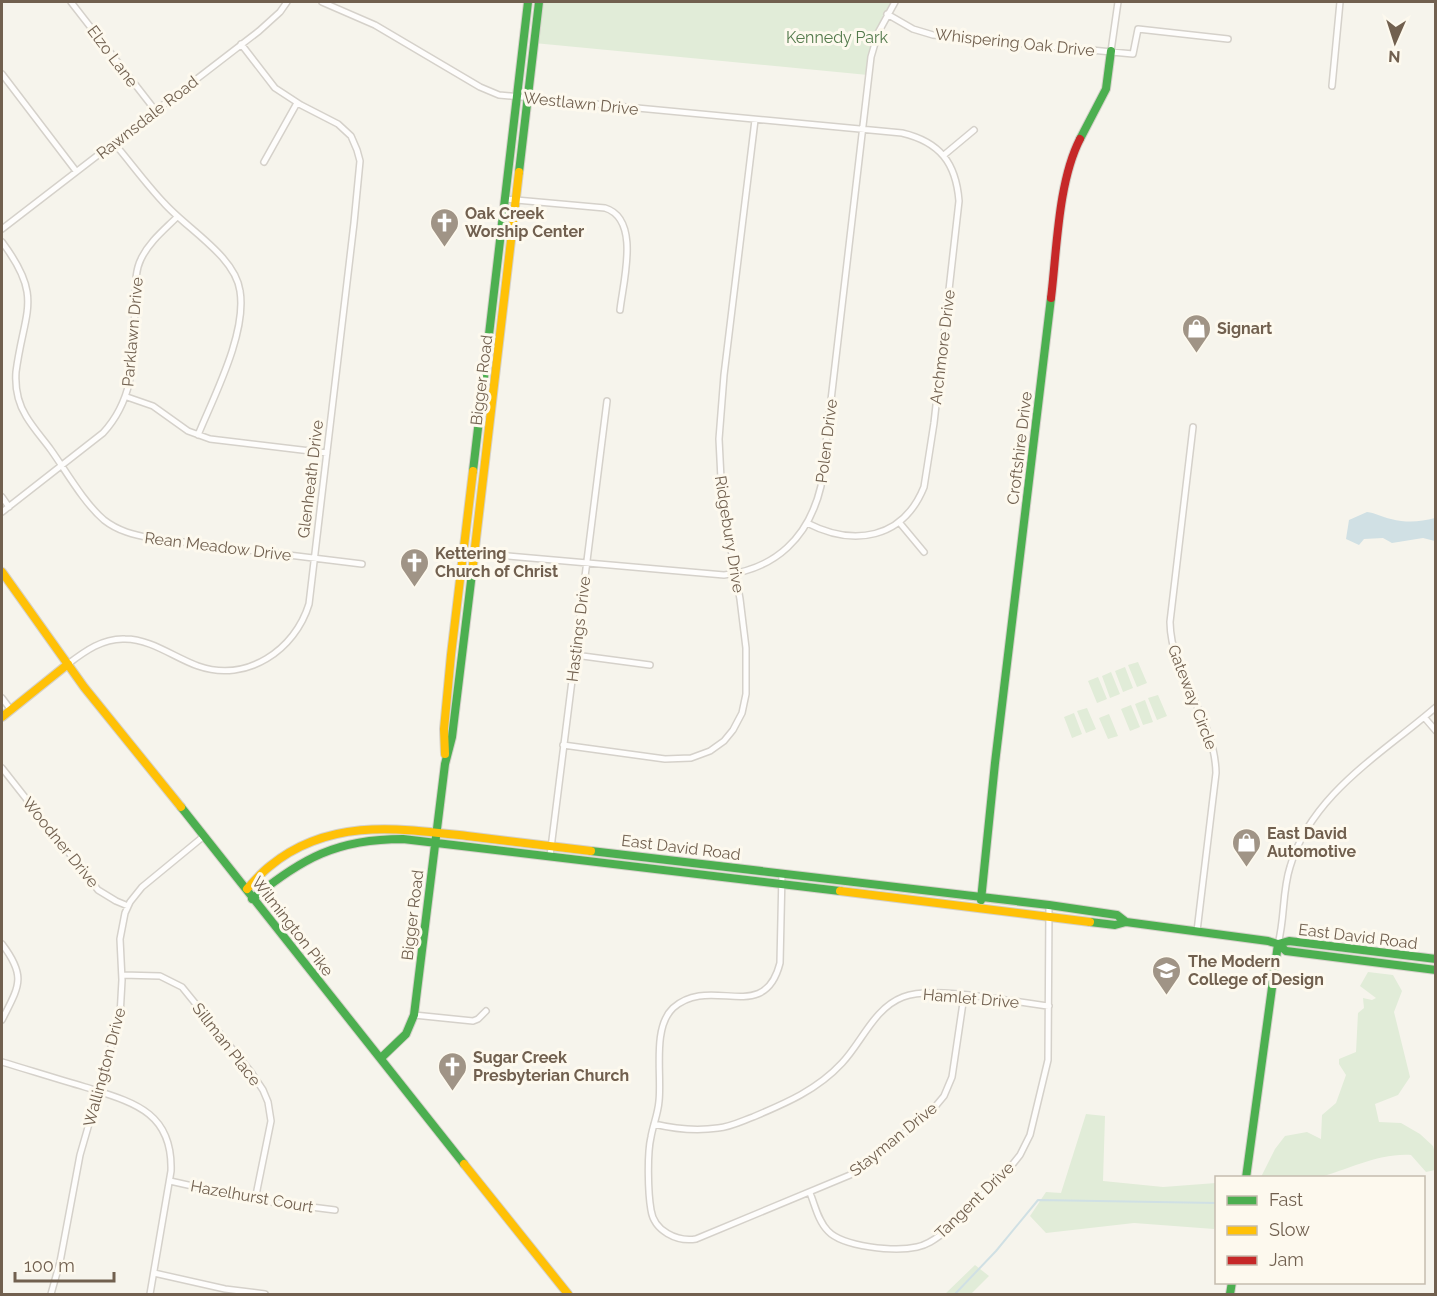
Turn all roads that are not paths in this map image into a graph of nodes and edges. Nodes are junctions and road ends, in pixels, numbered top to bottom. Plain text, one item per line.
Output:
1 (71, 2) edge
2 (287, 2) edge
3 (322, 2) edge
4 (528, 2) edge
5 (539, 2) edge
6 (895, 2) edge
7 (1118, 2) edge
8 (1340, 2) edge
9 (887, 14) junction
10 (1228, 39) dead end
11 (241, 44) junction
12 (1111, 51) junction
13 (2, 74) edge
14 (1332, 86) dead end
15 (517, 97) junction
16 (527, 98) junction
17 (297, 103) junction
18 (155, 110) junction
19 (755, 120) junction
20 (863, 129) junction
21 (974, 130) dead end
22 (114, 142) junction
23 (944, 155) junction
24 (264, 162) dead end
25 (76, 171) junction
26 (505, 200) junction
27 (517, 200) junction
28 (177, 217) junction
29 (2, 229) edge
30 (2, 242) edge
31 (620, 310) dead end
32 (126, 397) junction
33 (607, 401) dead end
34 (1193, 427) dead end
35 (198, 435) junction
36 (327, 453) junction
37 (62, 465) junction
38 (2, 497) edge
39 (9, 507) junction
40 (2, 512) edge
41 (899, 522) junction
42 (807, 523) junction
43 (464, 552) junction
44 (924, 552) dead end
45 (474, 553) junction
46 (314, 557) junction
47 (362, 564) dead end
48 (587, 564) junction
49 (2, 572) edge
50 (735, 574) junction
51 (575, 655) junction
52 (68, 664) junction
53 (650, 665) dead end
54 (2, 698) edge
55 (1436, 707) edge
56 (11, 710) junction
57 (2, 717) edge
58 (1424, 717) junction
59 (1436, 730) edge
60 (563, 745) junction
61 (445, 762) junction
62 (2, 768) edge
63 (436, 832) junction
64 (204, 836) junction
65 (435, 842) junction
66 (551, 845) junction
67 (550, 856) junction
68 (782, 873) junction
69 (781, 884) junction
70 (248, 889) junction
71 (981, 897) junction
72 (252, 899) junction
73 (1049, 905) junction
74 (128, 906) junction
75 (980, 908) junction
76 (1049, 916) junction
77 (1126, 922) junction
78 (1197, 931) junction
79 (2, 944) edge
80 (1278, 944) junction
81 (1436, 959) edge
82 (1436, 970) edge
83 (122, 975) junction
84 (964, 996) junction
85 (1048, 1006) junction
86 (486, 1011) dead end
87 (414, 1015) junction
88 (2, 1020) edge
89 (381, 1058) junction
90 (2, 1062) edge
91 (98, 1091) junction
92 (654, 1124) junction
93 (1246, 1176) edge
94 (170, 1181) junction
95 (810, 1193) junction
96 (255, 1200) junction
97 (335, 1210) dead end
98 (154, 1273) junction
99 (555, 1279) junction
100 (51, 1294) edge
101 (150, 1294) edge
102 (265, 1294) edge
103 (562, 1294) edge
104 (568, 1294) edge

1 - 18 street, Elzo Lane
2 - 11 street, Rawnsdale Road
3 - 15 street, Westlawn Drive
4 - 15 street, Bigger Road
5 - 16 street, Bigger Road
6 - 9 street, Polen Drive
7 - 12 street, Croftshire Drive
8 - 14 street
9 - 12 street, Whispering Oak Drive
9 - 20 street, Polen Drive
10 - 12 street, Whispering Oak Drive
11 - 17 street, Glenheath Drive
11 - 18 street, Rawnsdale Road
12 - 71 street, Croftshire Drive
13 - 25 street
15 - 16 street, Westlawn Drive
15 - 26 street, Bigger Road
16 - 19 street, Westlawn Drive
16 - 27 street, Bigger Road
17 - 24 street
17 - 36 street, Glenheath Drive
18 - 22 street, Rawnsdale Road
19 - 20 street, Westlawn Drive
19 - 50 street, Ridgebury Drive
20 - 23 street
20 - 42 street, Polen Drive
21 - 23 street
22 - 25 street, Rawnsdale Road
22 - 28 street
23 - 41 street, Archmore Drive
25 - 29 street, Rawnsdale Road
26 - 27 street
26 - 43 street, Bigger Road
27 - 31 street
27 - 45 street, Bigger Road
28 - 32 street, Parklawn Drive
28 - 35 street
30 - 37 street, Rean Meadow Drive
32 - 35 street
32 - 37 street, Parklawn Drive
33 - 48 street, Hastings Drive
34 - 78 street, Gateway Circle
35 - 36 street
36 - 46 street, Glenheath Drive
37 - 39 street, Parklawn Drive
37 - 46 street, Rean Meadow Drive
38 - 39 street
39 - 40 street, Parklawn Drive
41 - 42 street, Archmore Drive
41 - 44 street
42 - 50 street, Polen Drive
43 - 45 street, Polen Drive
43 - 61 street, Bigger Road
45 - 48 street, Polen Drive
45 - 61 street, Bigger Road
46 - 47 street, Rean Meadow Drive
46 - 52 street, Glenheath Drive
48 - 50 street, Polen Drive
48 - 51 street, Hastings Drive
49 - 52 street, Wilmington Pike
50 - 60 street, Ridgebury Drive
51 - 53 street
51 - 60 street, Hastings Drive
52 - 56 street, Glenheath Drive
52 - 64 street, Wilmington Pike
54 - 56 street
55 - 58 street
56 - 57 street, Glenheath Drive
58 - 59 street
58 - 80 street
60 - 66 street, Hastings Drive
61 - 63 street, Bigger Road
62 - 74 street, Woodner Drive
63 - 65 street, Bigger Road
63 - 66 street, East David Road
63 - 70 street, East David Road
64 - 70 street, Wilmington Pike
64 - 74 street, Wallington Drive
65 - 67 street, East David Road
65 - 72 street, East David Road
65 - 87 street, Bigger Road
66 - 67 street, Hastings Drive
66 - 68 street, East David Road
67 - 69 street, East David Road
68 - 69 street
68 - 71 street, East David Road
69 - 75 street, East David Road
69 - 92 street
70 - 72 street, Wilmington Pike
71 - 73 street, East David Road
71 - 75 street, Croftshire Drive
72 - 89 street, Wilmington Pike
73 - 76 street, Tangent Drive
73 - 77 street, East David Road
74 - 83 street, Wallington Drive
75 - 76 street, East David Road
76 - 77 street, East David Road
76 - 85 street, Tangent Drive
77 - 78 street, East David Road
78 - 80 street, East David Road
79 - 88 street
80 - 81 street, East David Road
80 - 82 street, East David Road
80 - 93 street
83 - 91 street, Wallington Drive
83 - 96 street, Sillman Place
84 - 85 street, Hamlet Drive
84 - 92 street, Hamlet Drive
84 - 95 street, Stayman Drive
85 - 95 street, Tangent Drive
86 - 87 street
87 - 89 street, Bigger Road
89 - 99 street, Wilmington Pike
90 - 91 street
91 - 94 street
91 - 100 street, Wallington Drive
92 - 95 street, Stayman Drive
94 - 96 street, Hazelhurst Court
94 - 98 street
96 - 97 street, Hazelhurst Court
98 - 101 street
98 - 102 street
99 - 103 street
99 - 104 street, Wilmington Pike

